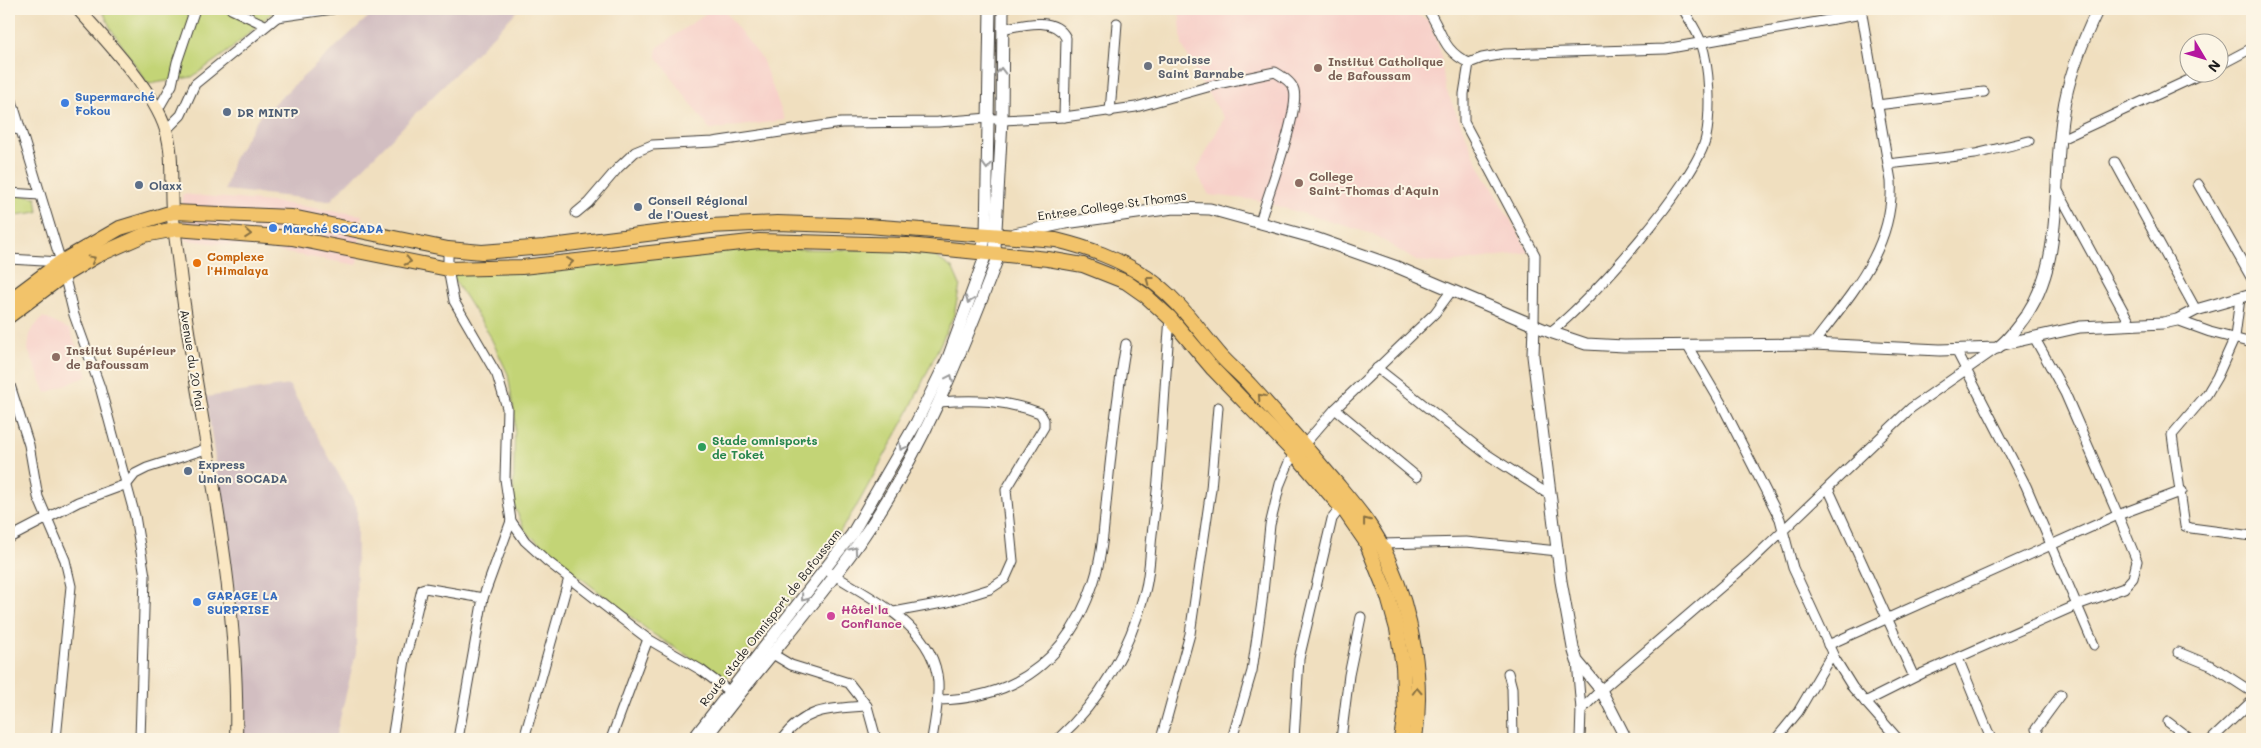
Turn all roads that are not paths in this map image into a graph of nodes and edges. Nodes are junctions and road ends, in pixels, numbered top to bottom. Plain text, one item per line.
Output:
1 (78, 9) edge
2 (195, 9) edge
3 (231, 9) edge
4 (287, 9) edge
5 (333, 9) edge
6 (990, 9) edge
7 (1002, 9) edge
8 (1427, 9) edge
9 (1683, 9) edge
10 (2098, 9) edge
11 (1862, 11) edge
12 (277, 17) junction
13 (1117, 22) dead end
14 (265, 25) junction
15 (1002, 30) junction
16 (1701, 42) junction
17 (2252, 48) edge
18 (2228, 61) edge
19 (1469, 63) junction
20 (2184, 82) edge
21 (9, 91) edge
22 (1984, 92) dead end
23 (1877, 105) junction
24 (157, 111) junction
25 (1110, 112) junction
26 (989, 118) junction
27 (1064, 118) junction
28 (1002, 120) junction
29 (9, 128) edge
30 (20, 130) junction
31 (166, 130) junction
32 (2059, 140) junction
33 (2029, 141) dead end
34 (2115, 162) dead end
35 (1888, 164) junction
36 (2198, 184) dead end
37 (2058, 191) junction
38 (9, 193) edge
39 (40, 195) junction
40 (172, 212) junction
41 (576, 212) dead end
42 (1260, 222) junction
43 (176, 229) junction
44 (992, 236) junction
45 (448, 249) junction
46 (992, 255) junction
47 (9, 259) edge
48 (62, 269) junction
49 (448, 269) junction
50 (2252, 278) edge
51 (1452, 290) junction
52 (2252, 294) edge
53 (2240, 298) junction
54 (9, 301) edge
55 (2196, 310) junction
56 (9, 316) edge
57 (1170, 318) junction
58 (2177, 320) junction
59 (1534, 324) junction
60 (2131, 325) junction
61 (1550, 332) junction
62 (2034, 337) junction
63 (2235, 337) junction
64 (2252, 343) edge
65 (1126, 344) dead end
66 (1814, 344) junction
67 (1687, 345) junction
68 (2000, 346) junction
69 (1956, 350) junction
70 (1377, 368) junction
71 (1967, 370) junction
72 (9, 382) edge
73 (939, 402) junction
74 (1218, 407) dead end
75 (1335, 408) junction
76 (206, 449) junction
77 (1299, 449) junction
78 (1416, 477) dead end
79 (127, 484) junction
80 (1828, 488) junction
81 (2182, 491) junction
82 (1551, 496) junction
83 (1341, 507) junction
84 (2118, 516) junction
85 (46, 517) junction
86 (511, 521) junction
87 (1784, 530) junction
88 (2252, 536) edge
89 (9, 538) edge
90 (1381, 544) junction
91 (2051, 547) junction
92 (1558, 551) junction
93 (831, 573) junction
94 (569, 578) junction
95 (482, 598) junction
96 (2077, 605) junction
97 (894, 612) junction
98 (1361, 617) dead end
99 (1888, 620) junction
100 (648, 639) junction
101 (2094, 645) dead end
102 (1830, 649) junction
103 (2178, 652) dead end
104 (771, 653) junction
105 (1958, 658) junction
106 (1576, 661) junction
107 (1508, 672) dead end
108 (1914, 677) junction
109 (1601, 690) junction
110 (2252, 692) edge
111 (733, 694) junction
112 (2061, 695) dead end
113 (938, 700) junction
114 (2252, 701) edge
115 (1865, 702) junction
116 (867, 706) junction
117 (1580, 710) junction
118 (2168, 722) dead end
119 (56, 739) edge
120 (140, 739) edge
121 (236, 739) edge
122 (392, 739) edge
123 (458, 739) edge
124 (524, 739) edge
125 (611, 739) edge
126 (693, 739) edge
127 (705, 739) edge
128 (782, 739) edge
129 (873, 739) edge
130 (932, 739) edge
131 (1058, 739) edge
132 (1161, 739) edge
133 (1232, 739) edge
134 (1294, 739) edge
135 (1341, 739) edge
136 (1401, 739) edge
137 (1415, 739) edge
138 (1512, 739) edge
139 (1580, 739) edge
140 (1626, 739) edge
141 (1776, 739) edge
142 (1898, 739) edge
143 (1991, 739) edge
144 (2040, 739) edge
145 (2190, 739) edge
146 (2212, 739) edge

1 - 24 main road, Avenue du 20 Mai
2 - 24 street
3 - 14 street
4 - 12 street
5 - 12 street
6 - 26 street, Route stade Omnisport de Bafoussam
7 - 15 street, Route stade Omnisport de Bafoussam
8 - 19 street
9 - 16 street
10 - 32 street
11 - 16 street
11 - 23 street
12 - 14 street
13 - 25 street
14 - 31 street
15 - 27 street
28 -> 15 street, Route stade Omnisport de Bafoussam
16 - 19 street
16 - 61 street
17 - 18 street
19 - 59 street
20 - 32 street
21 - 30 street
22 - 23 street
23 - 35 street
24 - 31 main road, Avenue du 20 Mai
25 - 27 street
25 - 42 street
26 - 28 street
26 - 41 street
26 -> 44 street, Route stade Omnisport de Bafoussam
27 - 28 street
28 - 44 street, Route stade Omnisport de Bafoussam
29 - 30 street
30 - 39 street
31 - 40 main road, Avenue du 20 Mai
32 - 37 street
33 - 35 street
34 - 55 street
35 - 66 street
36 - 50 street
37 - 60 street
37 - 68 street
38 - 39 street
39 - 48 street
40 - 43 main road, Avenue du 20 Mai
40 - 45 main road
40 - 48 main road
42 - 44 street, Entree College St Thomas
42 - 51 street, Entree College St Thomas
48 -> 43 main road
43 -> 49 main road
43 - 76 main road, Avenue du 20 Mai
44 - 45 main road
44 - 46 street, Route stade Omnisport de Bafoussam
77 -> 44 main road
45 - 49 street
49 -> 46 main road
46 - 57 main road
73 -> 46 street, Route stade Omnisport de Bafoussam
46 -> 93 street, Route stade Omnisport de Bafoussam
47 - 48 street
48 - 54 main road
48 - 56 main road
48 - 79 street
49 - 86 street
51 - 59 street, Entree College St Thomas
51 - 70 street
52 - 53 street, Entree College St Thomas
53 - 55 street, Entree College St Thomas
53 - 63 street
55 - 58 street, Entree College St Thomas
57 - 77 main road
57 - 131 street
58 - 60 street, Entree College St Thomas
58 - 63 street
59 - 61 street, Entree College St Thomas
59 - 82 street
60 - 62 street, Entree College St Thomas
61 - 67 street, Entree College St Thomas
62 - 68 street, Entree College St Thomas
62 - 84 street
63 - 64 street
63 - 81 street
65 - 113 street
66 - 67 street, Entree College St Thomas
66 - 69 street, Entree College St Thomas
67 - 87 street
68 - 69 street, Entree College St Thomas
68 - 71 street
69 - 71 street
70 - 75 street
70 - 82 street
71 - 80 street
71 - 91 street
72 - 85 street
93 -> 73 street, Route stade Omnisport de Bafoussam
73 - 97 street
74 - 132 street
75 - 77 street
75 - 78 street
76 - 79 street
76 - 121 main road, Avenue du 20 Mai
77 - 83 main road
90 -> 77 main road
77 - 133 street
79 - 85 street
79 - 120 street
80 - 87 street
80 - 99 street
81 - 84 street
81 - 88 street
82 - 92 street
83 - 134 street
83 - 136 main road
84 - 91 street
84 - 96 street
85 - 89 street
85 - 119 street
86 - 94 street
86 - 95 street
87 - 102 street
87 - 109 street
90 - 92 street
137 -> 90 main road
91 - 96 street
91 - 99 street
92 - 106 street
93 - 97 street
93 - 104 street, Route stade Omnisport de Bafoussam
93 -> 111 street, Route stade Omnisport de Bafoussam
94 - 100 street
94 - 124 street
95 - 122 street
95 - 123 street
96 - 101 street
96 - 105 street
97 - 113 street
98 - 135 street
99 - 102 street
99 - 108 street
100 - 111 street
100 - 125 street
102 - 115 street
102 - 141 street
103 - 110 street
104 - 111 street, Route stade Omnisport de Bafoussam
104 - 116 street
105 - 108 street
105 - 143 street
106 - 109 street
106 - 117 street
107 - 138 street
108 - 115 street
109 - 117 street
109 - 140 street
111 - 126 street, Route stade Omnisport de Bafoussam
111 - 127 street, Route stade Omnisport de Bafoussam
112 - 144 street
113 - 130 street
114 - 146 street
115 - 142 street
116 - 128 street
116 - 129 street
117 - 139 street
118 - 145 street

